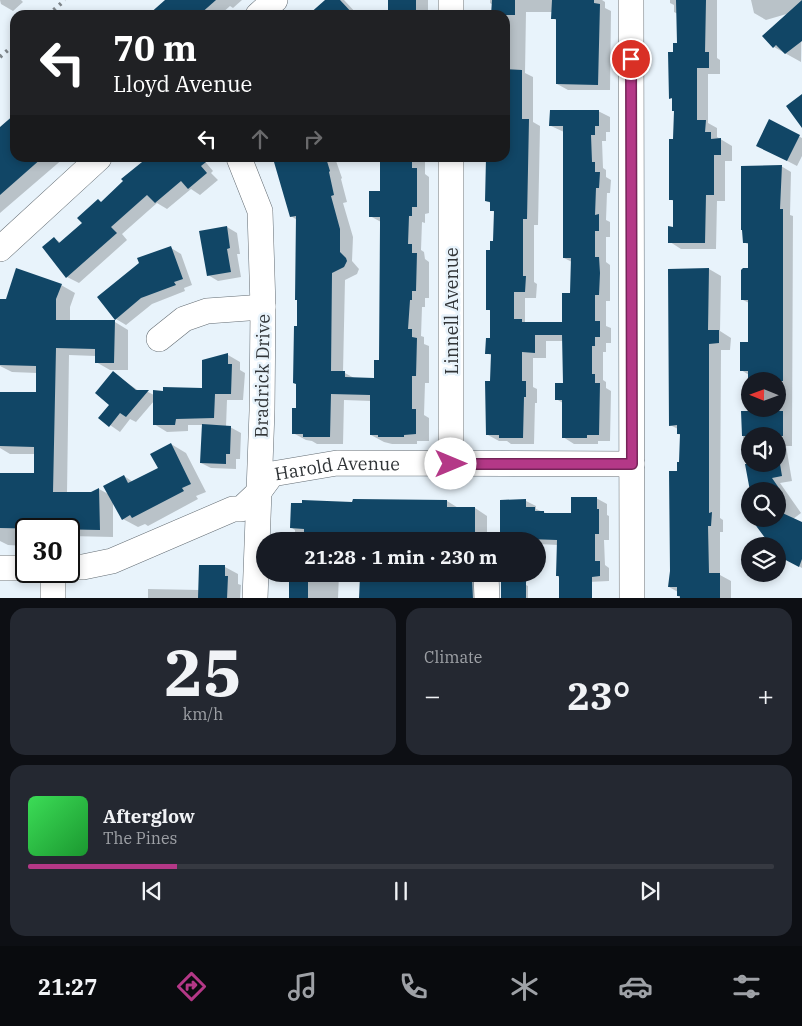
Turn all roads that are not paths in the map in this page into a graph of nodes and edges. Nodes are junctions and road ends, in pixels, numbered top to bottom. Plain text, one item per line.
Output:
1 (275, 0) edge
2 (631, 0) edge
3 (264, 10) edge
4 (95, 162) edge
5 (241, 162) edge
6 (451, 162) edge
7 (0, 248) edge
8 (263, 307) junction
9 (160, 339) dead end
10 (451, 464) junction
11 (632, 464) junction
12 (258, 493) junction
13 (80, 567) edge
14 (0, 568) edge
15 (15, 568) edge
16 (486, 582) edge
17 (53, 583) edge
18 (53, 598) edge
19 (255, 598) edge
20 (487, 598) edge
21 (632, 598) edge

1 - 3 street
2 - 11 street
4 - 7 street
5 - 8 street, Bradrick Drive
6 - 10 street, Linnell Avenue
8 - 9 street
8 - 12 street, Bradrick Drive
10 - 11 street, Harold Avenue
10 - 12 street, Harold Avenue
11 - 21 street
12 - 13 street, Harold Avenue
12 - 19 street, Bradrick Drive
14 - 15 street
16 - 20 street
17 - 18 street

